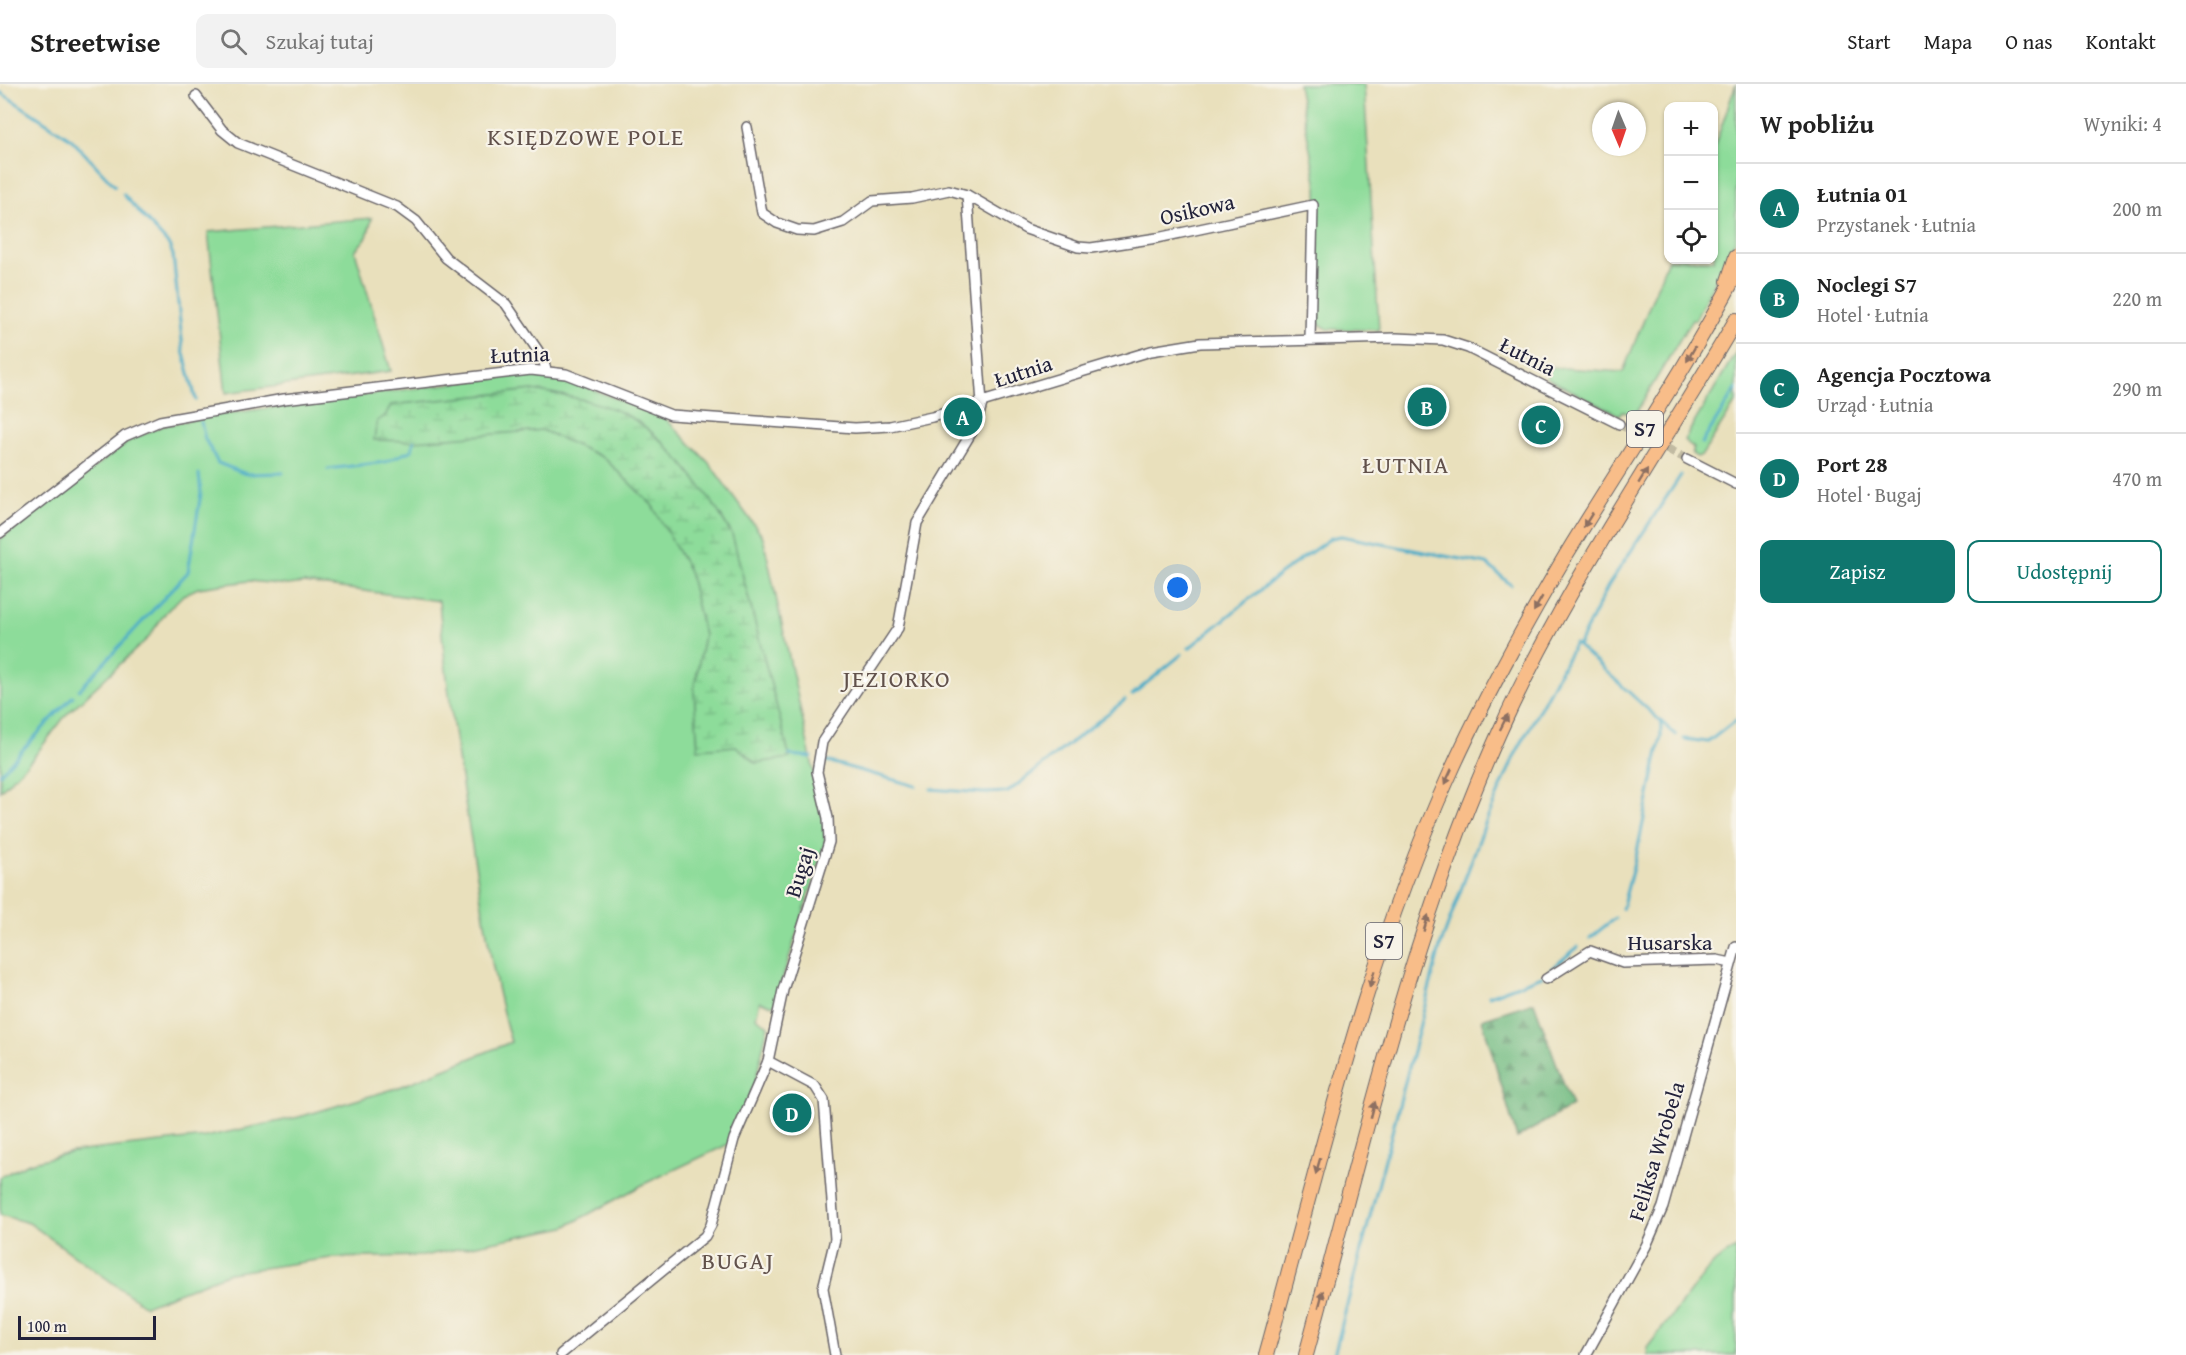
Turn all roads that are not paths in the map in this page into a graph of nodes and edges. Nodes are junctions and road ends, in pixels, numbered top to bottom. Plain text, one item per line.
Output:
1 (196, 96) dead end
2 (747, 127) dead end
3 (967, 195) junction
4 (1736, 257) edge
5 (1736, 274) edge
6 (1720, 303) junction
7 (1736, 320) edge
8 (1310, 339) junction
9 (546, 370) junction
10 (982, 404) junction
11 (1619, 424) tunnel mouth
12 (1687, 459) tunnel mouth
13 (1736, 484) edge
14 (0, 533) edge
15 (1736, 947) edge
16 (1731, 963) junction
17 (1546, 979) dead end
18 (768, 1061) junction
19 (561, 1354) edge
20 (835, 1355) edge
21 (1266, 1355) edge
22 (1306, 1355) edge
23 (1586, 1355) edge

1 - 9 street
2 - 3 street, Osikowa
3 - 8 street, Osikowa
3 - 10 street
4 - 6 highway
5 - 6 highway, S7
6 -> 21 highway, S7
22 -> 7 highway, S7
8 - 10 street, Łutnia
8 - 11 street, Łutnia
9 - 10 street, Łutnia
9 - 14 street, Łutnia
10 - 18 street, Bugaj
12 - 13 street
15 - 16 street, Feliksa Wrobela
16 - 17 street, Husarska
16 - 23 street, Feliksa Wrobela
18 - 19 street, Bugaj
18 - 20 street

